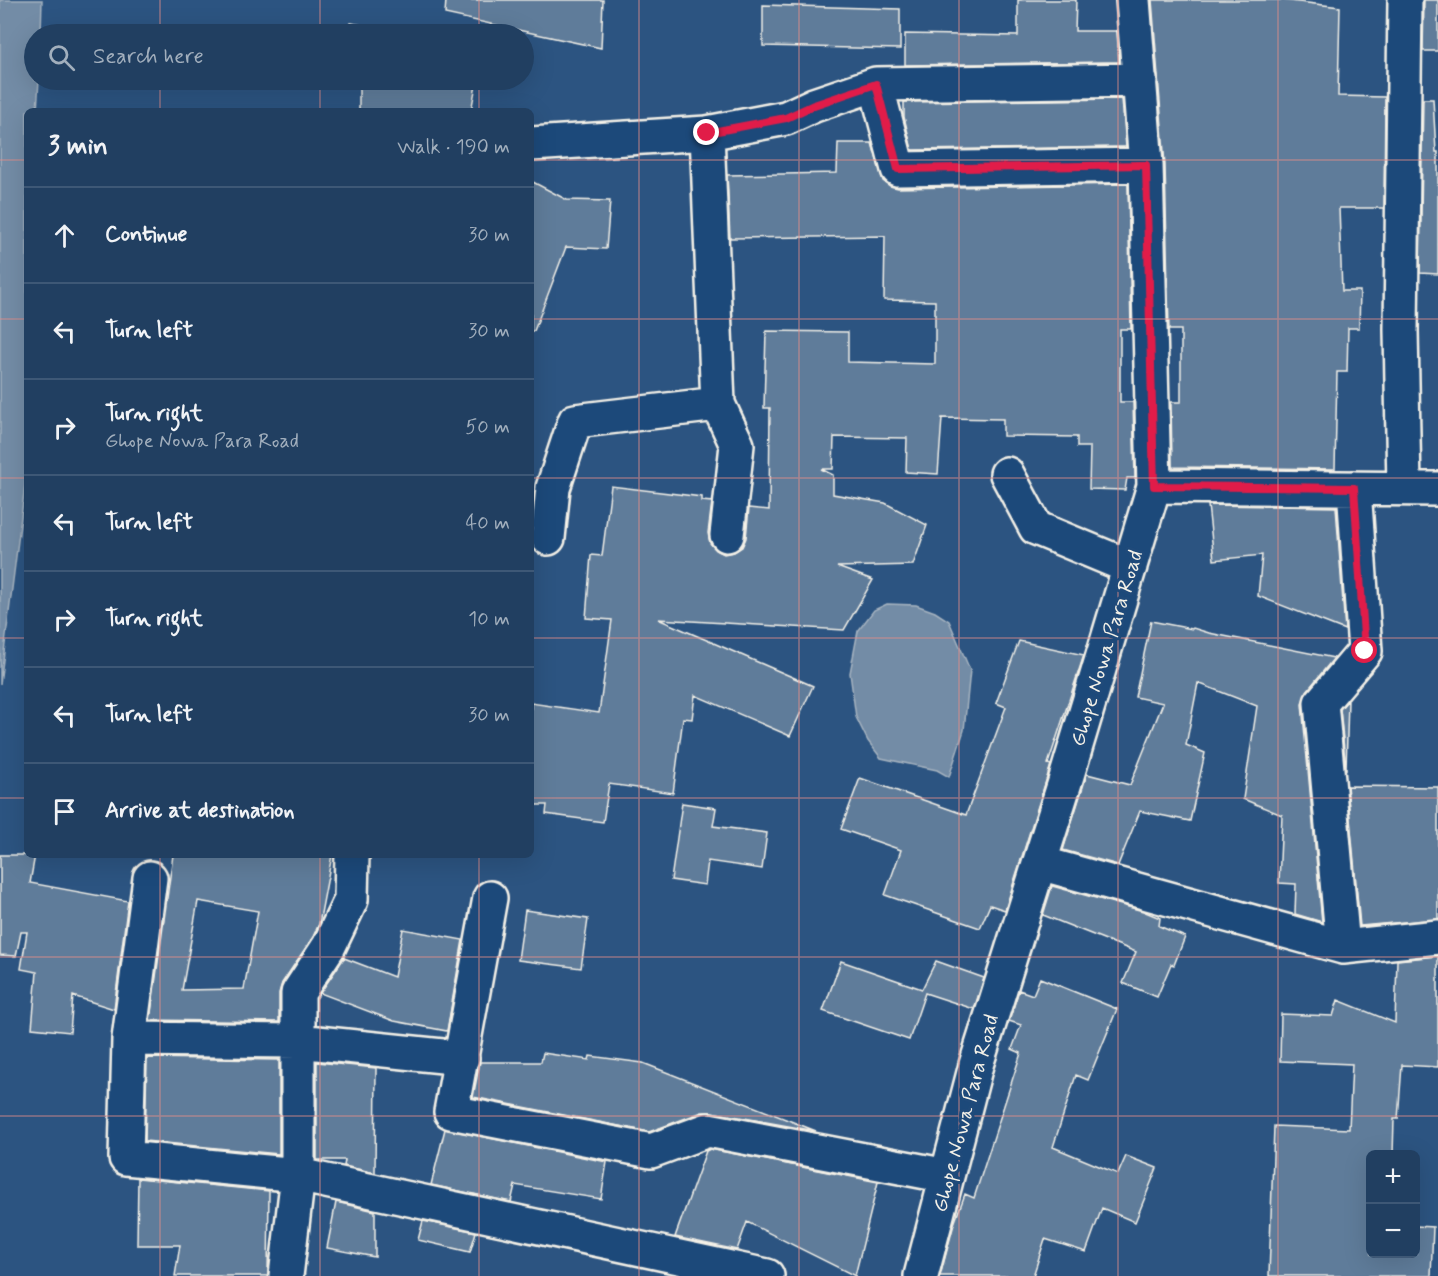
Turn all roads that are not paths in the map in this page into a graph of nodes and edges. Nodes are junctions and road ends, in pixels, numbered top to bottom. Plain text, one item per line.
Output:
1 (1133, 0) edge
2 (1406, 0) edge
3 (1140, 80) junction
4 (876, 84) junction
5 (707, 133) junction
6 (534, 144) edge
7 (1146, 165) junction
8 (718, 404) junction
9 (1007, 474) dead end
10 (1154, 486) junction
11 (1354, 488) junction
12 (1404, 488) junction
13 (1438, 489) edge
14 (727, 535) dead end
15 (548, 538) dead end
16 (1130, 567) junction
17 (352, 858) edge
18 (1040, 863) junction
19 (150, 878) dead end
20 (490, 898) dead end
21 (1438, 937) edge
22 (1343, 947) junction
23 (129, 1039) junction
24 (298, 1041) junction
25 (462, 1058) junction
26 (298, 1175) junction
27 (947, 1176) junction
28 (286, 1276) edge
29 (767, 1276) edge
30 (921, 1276) edge

1 - 3 street, Ghope Nowa Para Road
2 - 12 street
3 - 4 street
3 - 7 street, Ghope Nowa Para Road
4 - 5 street
4 - 7 street
5 - 6 street
5 - 8 street
7 - 10 street, Ghope Nowa Para Road
8 - 14 street
8 - 15 street
9 - 16 street
10 - 11 street
10 - 16 street, Ghope Nowa Para Road
11 - 12 street
11 - 22 street
12 - 13 street
16 - 18 street, Ghope Nowa Para Road
17 - 24 street
18 - 22 street
18 - 27 street, Ghope Nowa Para Road
19 - 23 street
20 - 25 street
21 - 22 street
23 - 24 street
23 - 26 street
24 - 25 street
24 - 26 street
25 - 27 street
26 - 28 street
26 - 29 street
27 - 30 street, Ghope Nowa Para Road

